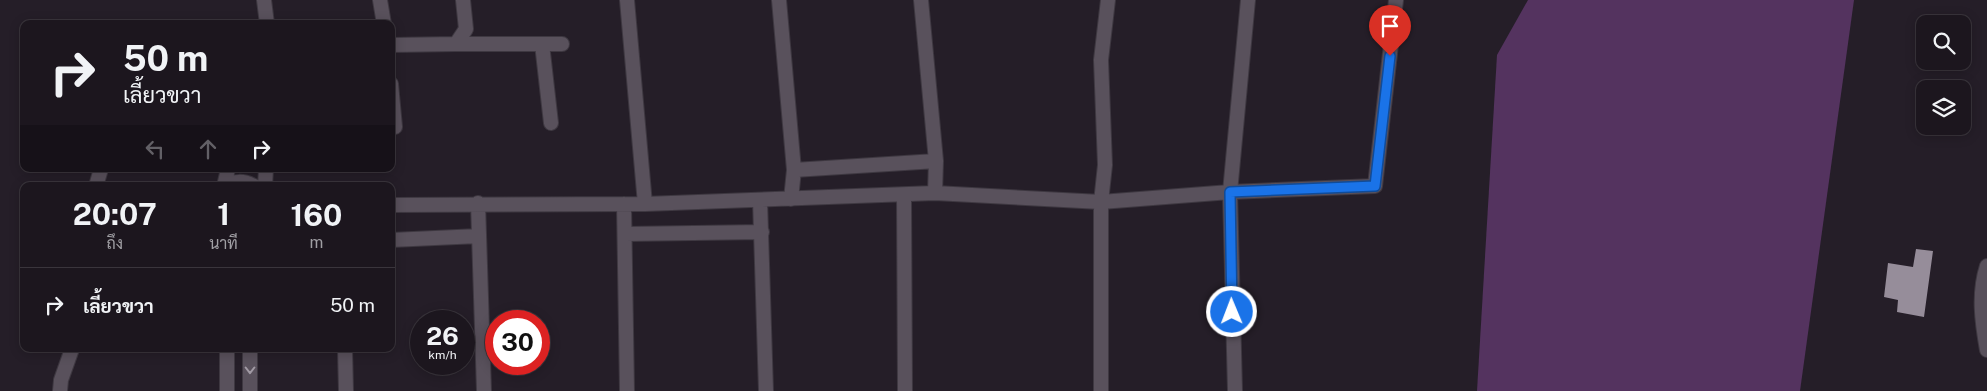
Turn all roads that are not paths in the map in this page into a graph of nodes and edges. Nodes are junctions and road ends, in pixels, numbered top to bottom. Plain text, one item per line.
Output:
1 (264, 0) edge
2 (380, 0) edge
3 (463, 0) edge
4 (627, 0) edge
5 (779, 0) edge
6 (921, 0) edge
7 (1108, 0) edge
8 (1248, 0) edge
9 (1396, 0) edge
10 (266, 20) edge
11 (383, 20) edge
12 (456, 44) junction
13 (542, 44) junction
14 (562, 44) dead end
15 (395, 45) edge
16 (551, 124) dead end
17 (936, 161) junction
18 (794, 170) junction
19 (1230, 192) junction
20 (935, 193) junction
21 (904, 194) junction
22 (791, 199) junction
23 (760, 200) junction
24 (1101, 202) junction
25 (478, 203) junction
26 (624, 204) junction
27 (645, 204) junction
28 (395, 205) edge
29 (762, 232) junction
30 (624, 234) junction
31 (479, 236) junction
32 (395, 240) edge
33 (1987, 266) edge
34 (1984, 314) edge
35 (1987, 350) edge
36 (71, 352) edge
37 (227, 352) edge
38 (250, 352) edge
39 (345, 352) edge
40 (60, 391) edge
41 (228, 391) edge
42 (250, 391) edge
43 (346, 391) edge
44 (484, 391) edge
45 (627, 391) edge
46 (766, 391) edge
47 (905, 391) edge
48 (1101, 391) edge
49 (1234, 391) edge

1 - 10 street
2 - 11 street
3 - 12 street
4 - 27 street
5 - 18 street
6 - 17 street
7 - 24 street
8 - 19 street
9 - 19 street
12 - 13 street
12 - 15 street
13 - 14 street
13 - 16 street
17 - 18 street
17 - 20 street
18 - 22 street
19 - 24 street
19 - 49 street
20 - 21 street
20 - 24 street
21 - 22 street
21 - 47 street
22 - 23 street
23 - 27 street
23 - 29 street
24 - 48 street
25 - 26 street
25 - 28 street
25 - 31 street
26 - 27 street
26 - 30 street
29 - 30 street
29 - 46 street
30 - 45 street
31 - 32 street
31 - 44 street
33 - 34 street
34 - 35 street
36 - 40 street
37 - 41 street
38 -> 42 street
39 - 43 street

